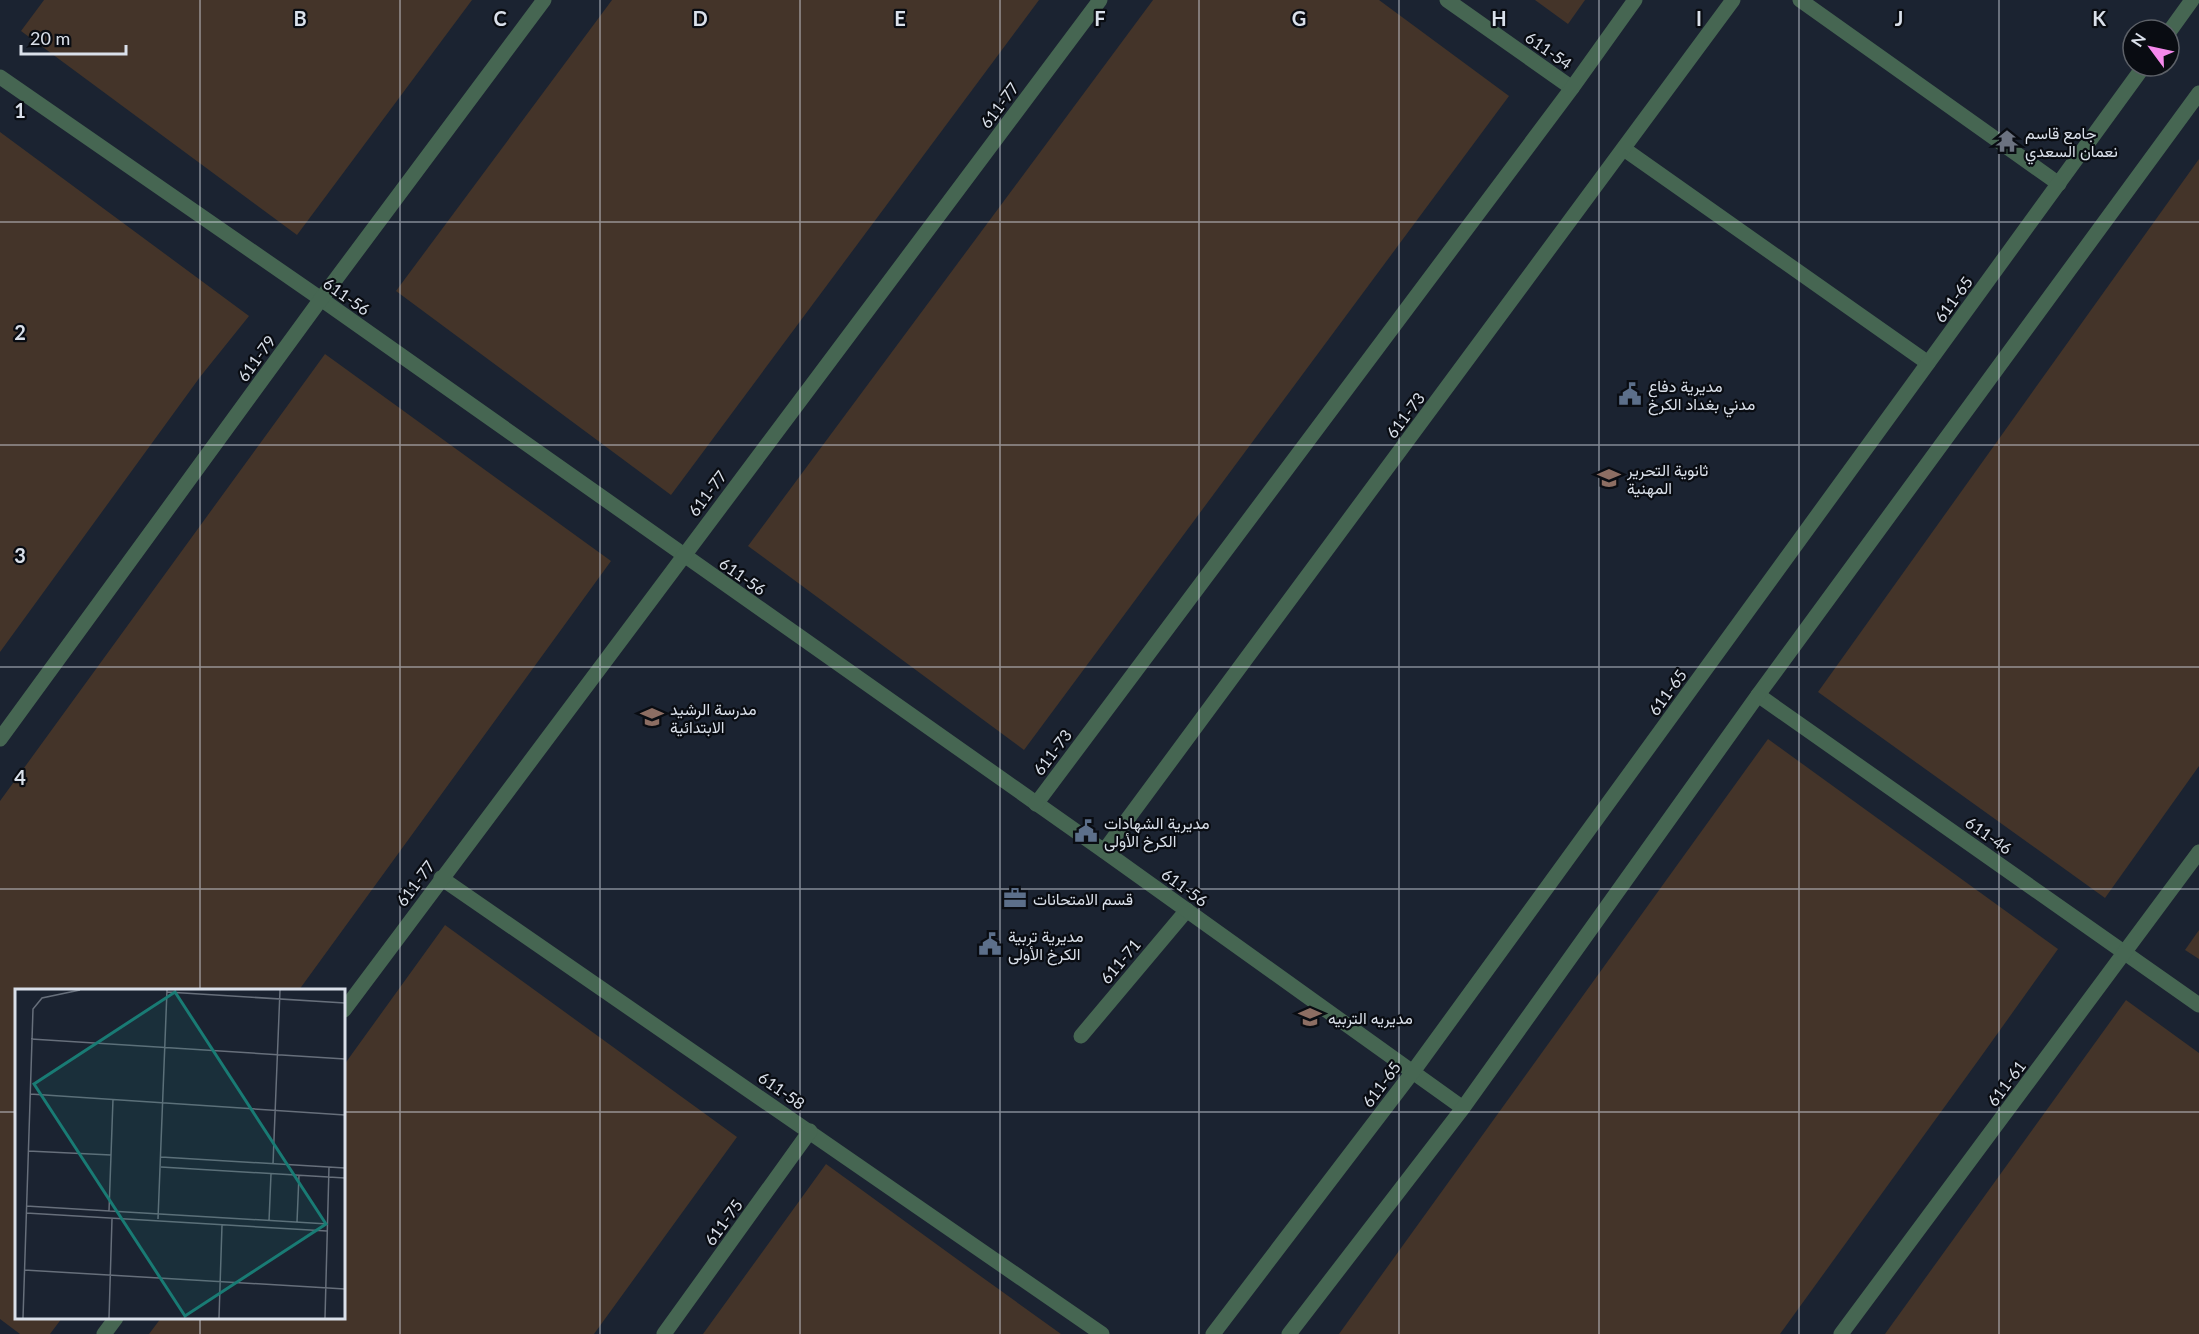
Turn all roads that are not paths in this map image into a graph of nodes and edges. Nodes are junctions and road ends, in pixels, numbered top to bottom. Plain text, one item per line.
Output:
1 (544, 0) edge
2 (1100, 0) edge
3 (1447, 0) edge
4 (1635, 0) edge
5 (1733, 0) edge
6 (1800, 0) edge
7 (2192, 0) edge
8 (2179, 18) edge
9 (0, 77) edge
10 (2135, 78) edge
11 (1572, 88) junction
12 (2199, 93) edge
13 (1624, 148) junction
14 (2059, 184) junction
15 (321, 300) junction
16 (1928, 363) junction
17 (682, 555) junction
18 (1758, 695) junction
19 (0, 739) edge
20 (1036, 804) junction
21 (1104, 851) junction
22 (2199, 852) edge
23 (441, 878) junction
24 (1187, 909) junction
25 (2126, 953) junction
26 (2199, 1005) edge
27 (345, 1009) edge
28 (1081, 1036) dead end
29 (1412, 1073) junction
30 (1463, 1108) junction
31 (810, 1131) junction
32 (115, 1319) edge
33 (104, 1334) edge
34 (664, 1334) edge
35 (1102, 1334) edge
36 (1213, 1334) edge
37 (1289, 1334) edge
38 (1841, 1334) edge

1 - 15 street, 611-79
2 - 17 street, 611-77
3 - 11 street, 611-54
4 - 11 street, 611-73
5 - 13 street, 611-73
6 - 14 street
7 - 8 street
9 - 15 street, 611-56
10 - 14 street, 611-65
11 - 20 street, 611-73
12 - 18 street
13 - 16 street
13 - 21 street, 611-73
14 - 16 street, 611-65
15 - 17 street, 611-56
15 - 19 street, 611-79
16 - 29 street, 611-65
17 - 20 street, 611-56
17 - 23 street, 611-77
18 - 25 street, 611-46
18 - 30 street
20 - 21 street, 611-56
21 - 24 street, 611-56
22 - 25 street, 611-61
23 - 27 street, 611-77
23 - 31 street, 611-58
24 - 28 street, 611-71
24 - 29 street, 611-56
25 - 26 street, 611-46
25 - 38 street, 611-61
29 - 30 street, 611-56
29 - 36 street, 611-65
30 - 37 street
31 - 34 street, 611-75
31 - 35 street, 611-58
32 - 33 street

